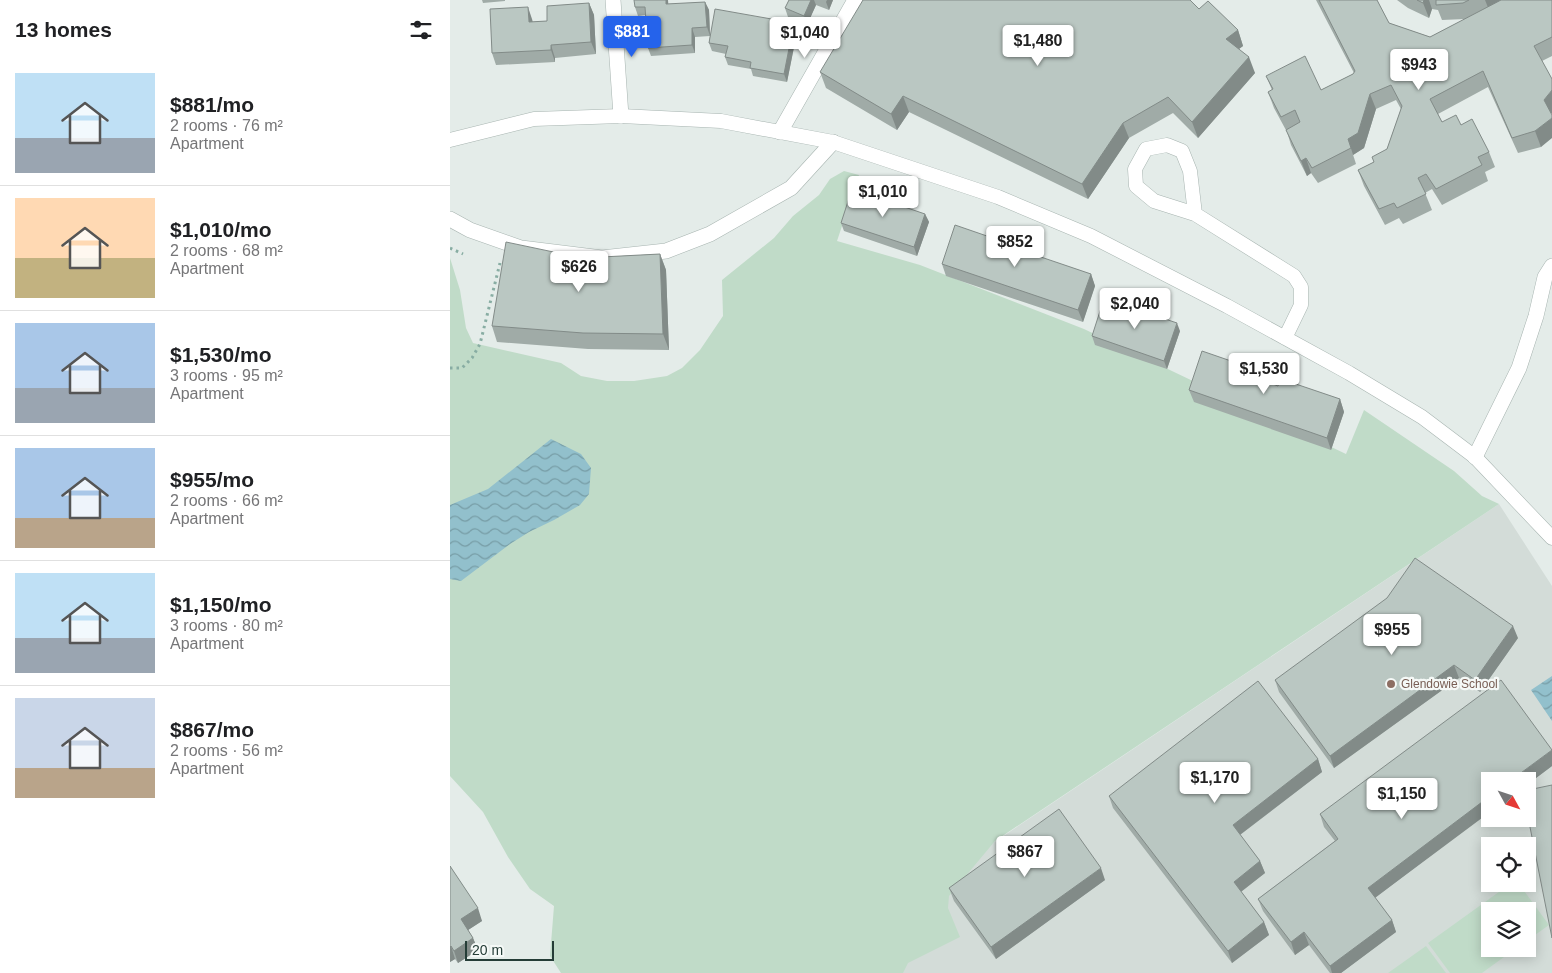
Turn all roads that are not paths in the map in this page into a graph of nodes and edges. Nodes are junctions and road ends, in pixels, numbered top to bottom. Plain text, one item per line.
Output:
1 (855, 0) edge
2 (612, 1) edge
3 (621, 116) junction
4 (780, 132) junction
5 (450, 140) edge
6 (833, 142) junction
7 (1195, 214) junction
8 (450, 219) edge
9 (1552, 266) edge
10 (1286, 338) junction
11 (1475, 457) junction
12 (1552, 538) edge

1 - 4 street
2 - 3 street
3 - 4 lane
3 - 5 lane
4 - 6 lane
6 - 8 street
6 - 10 lane
7 - 7 lane
7 - 10 lane
9 - 11 street
10 - 11 lane
11 - 12 lane

